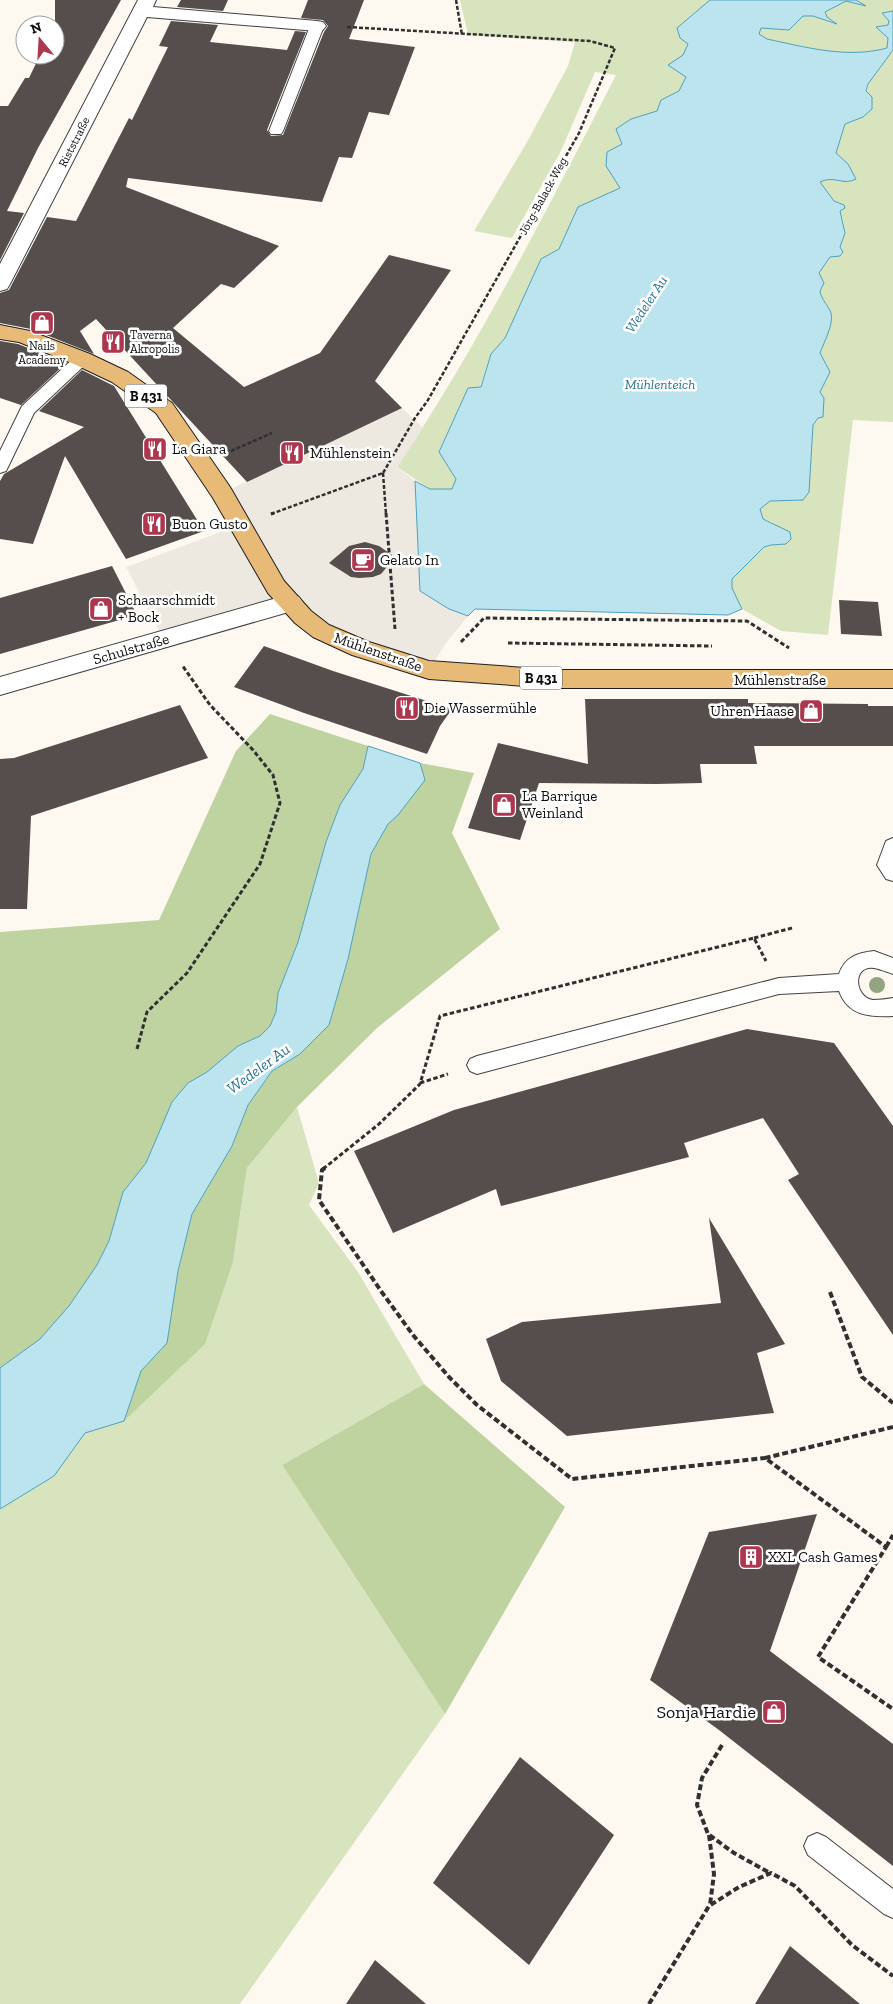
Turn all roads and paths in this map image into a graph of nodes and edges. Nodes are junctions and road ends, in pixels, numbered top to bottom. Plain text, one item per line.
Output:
1 (456, 0) edge
2 (144, 6) edge
3 (317, 26) junction
4 (462, 34) junction
5 (276, 131) dead end
6 (0, 284) edge
7 (0, 332) edge
8 (82, 359) junction
9 (272, 433) dead end
10 (231, 451) dead end
11 (0, 467) edge
12 (383, 473) junction
13 (240, 525) junction
14 (291, 603) junction
15 (386, 628) dead end
16 (395, 629) junction
17 (404, 631) dead end
18 (164, 640) junction
19 (460, 642) junction
20 (453, 643) dead end
21 (470, 643) dead end
22 (500, 643) dead end
23 (716, 646) dead end
24 (790, 648) dead end
25 (893, 679) edge
26 (0, 686) edge
27 (893, 846) edge
28 (893, 873) edge
29 (792, 928) dead end
30 (754, 938) junction
31 (893, 966) edge
32 (846, 982) junction
33 (779, 986) junction
34 (893, 1006) edge
35 (137, 1049) dead end
36 (477, 1065) dead end
37 (830, 1292) dead end
38 (893, 1403) edge
39 (893, 1427) edge
40 (765, 1458) junction
41 (893, 1535) edge
42 (886, 1547) junction
43 (893, 1710) edge
44 (722, 1745) dead end
45 (708, 1834) junction
46 (817, 1846) dead end
47 (771, 1873) junction
48 (893, 1905) edge
49 (709, 1906) junction
50 (893, 1976) edge
51 (650, 2004) edge

1 - 4 path
2 - 3 street
2 - 6 street, Riststraße
3 - 4 path, Jörg-Balack-Weg
3 - 5 lane
4 - 12 path, Jörg-Balack-Weg
7 - 8 main road, Mühlenstraße / B 431
8 - 11 lane
8 - 13 main road, Mühlenstraße / B 431
9 - 10 path
12 - 13 path
12 - 16 path
13 - 14 main road, Mühlenstraße / B 431
14 - 18 street, Schulstraße
14 - 25 main road, Mühlenstraße / B 431
15 - 16 path
16 - 17 path
18 - 26 street, Schulstraße
18 - 35 path
19 - 20 path
19 - 21 path
19 - 24 path
22 - 23 path
27 - 28 lane
29 - 30 path
30 - 33 path
30 - 40 path
31 - 32 lane
32 - 33 lane
32 - 34 lane
33 - 36 lane
37 - 38 path
39 - 40 path
40 - 42 path
41 - 42 path
42 - 43 path
44 - 45 path
45 - 47 path
45 - 49 path
46 - 48 lane
47 - 49 path
47 - 50 path
49 - 51 path

